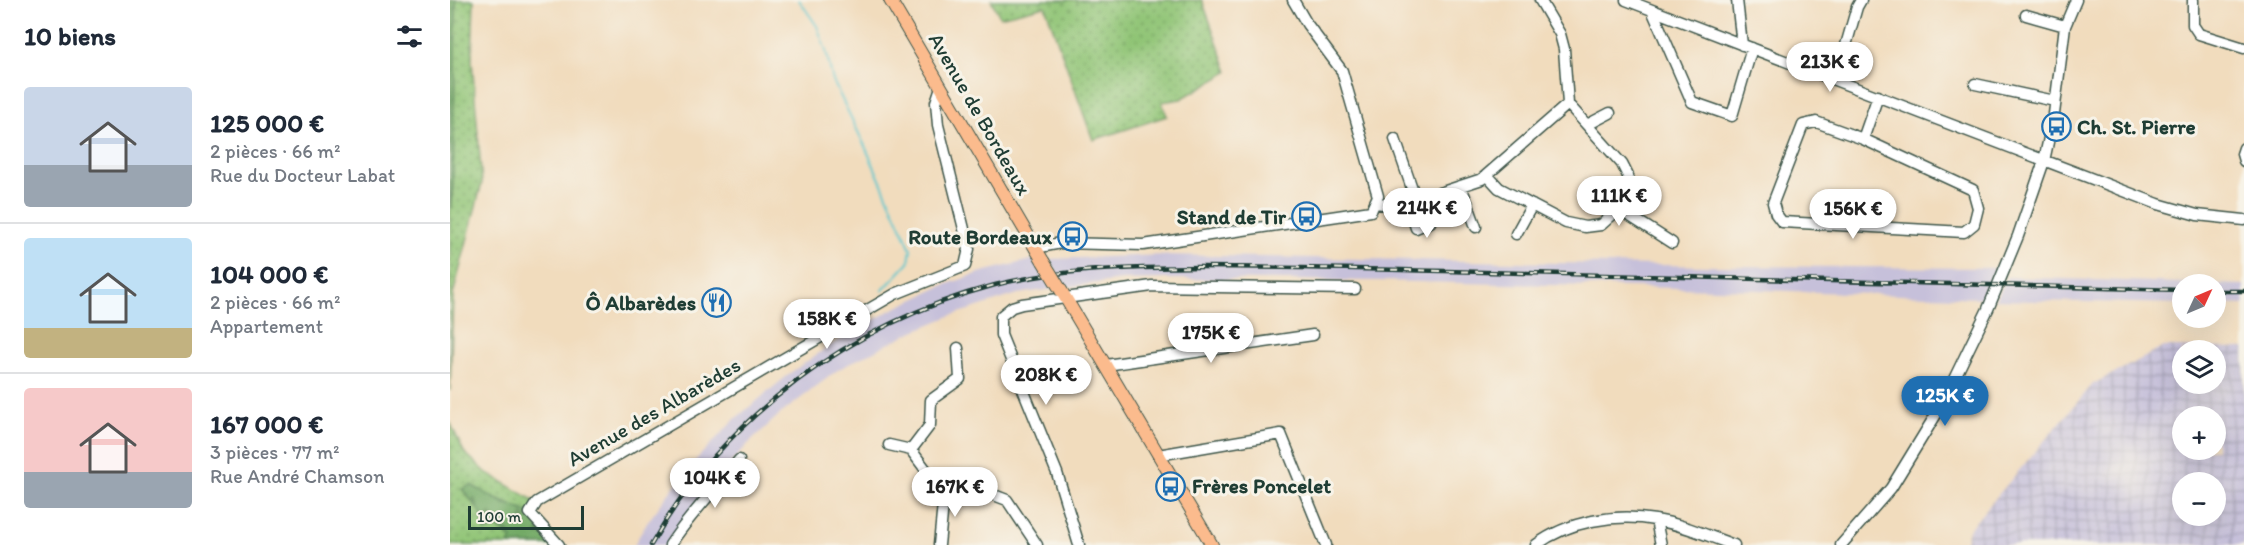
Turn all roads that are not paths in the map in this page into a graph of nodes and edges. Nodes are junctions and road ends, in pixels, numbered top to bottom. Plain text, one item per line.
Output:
1 (890, 0) edge
2 (1293, 0) edge
3 (1540, 0) edge
4 (1626, 0) edge
5 (1736, 0) edge
6 (1861, 0) edge
7 (2076, 0) edge
8 (2193, 0) edge
9 (1652, 10) junction
10 (2026, 15) dead end
11 (2066, 26) junction
12 (1747, 46) junction
13 (2244, 48) edge
14 (1836, 80) junction
15 (1976, 84) dead end
16 (941, 87) junction
17 (1878, 96) junction
18 (2055, 101) junction
19 (1568, 104) junction
20 (1610, 113) dead end
21 (1587, 125) junction
22 (1395, 140) dead end
23 (1863, 140) junction
24 (2244, 148) edge
25 (2044, 161) junction
26 (2244, 161) edge
27 (1487, 175) junction
28 (1461, 186) junction
29 (1416, 200) junction
30 (1375, 203) junction
31 (1532, 205) junction
32 (1619, 209) junction
33 (2244, 220) edge
34 (1476, 227) dead end
35 (1516, 234) dead end
36 (1672, 243) dead end
37 (1035, 248) junction
38 (1355, 289) dead end
39 (1064, 296) junction
40 (1313, 334) dead end
41 (958, 348) dead end
42 (1106, 365) junction
43 (889, 445) dead end
44 (911, 450) junction
45 (1158, 455) junction
46 (739, 460) dead end
47 (944, 494) junction
48 (1656, 520) junction
49 (558, 545) edge
50 (670, 545) edge
51 (939, 545) edge
52 (1036, 545) edge
53 (1079, 545) edge
54 (1212, 545) edge
55 (1326, 545) edge
56 (1536, 545) edge
57 (1661, 545) edge
58 (1734, 545) edge
59 (1840, 545) edge

1 - 16 main road, Avenue de Bordeaux
2 - 30 street
3 - 19 street
4 - 9 street
5 - 12 street
6 - 14 street
7 - 11 street
8 - 13 street
9 - 12 street
9 - 12 street
10 - 11 street
11 - 18 street
12 - 14 street
14 - 17 street
15 - 18 street
16 - 37 main road, Avenue de Bordeaux
16 - 49 street, Avenue des Albarèdes
17 - 23 street
17 - 25 street
18 - 25 street
19 - 21 street
19 - 27 street
20 - 21 street
21 - 32 street
22 - 29 street
23 - 23 street
24 - 26 street
25 - 33 street
25 - 59 street
27 - 28 street
27 - 31 street
28 - 29 street
28 - 34 street
29 - 30 street
30 - 37 street
31 - 32 street
31 - 35 street
32 - 36 street
37 - 39 main road, Avenue de Bordeaux, bridge
38 - 39 street
39 - 42 main road, Avenue de Bordeaux
39 - 53 street
40 - 42 street
41 - 44 street
42 - 45 main road, Avenue de Bordeaux
43 - 44 street
44 - 47 street
45 - 54 main road, Avenue de Bordeaux
45 - 55 street
46 - 50 street
47 - 51 street
47 - 52 street
48 - 56 street
48 - 57 street
48 - 58 street

